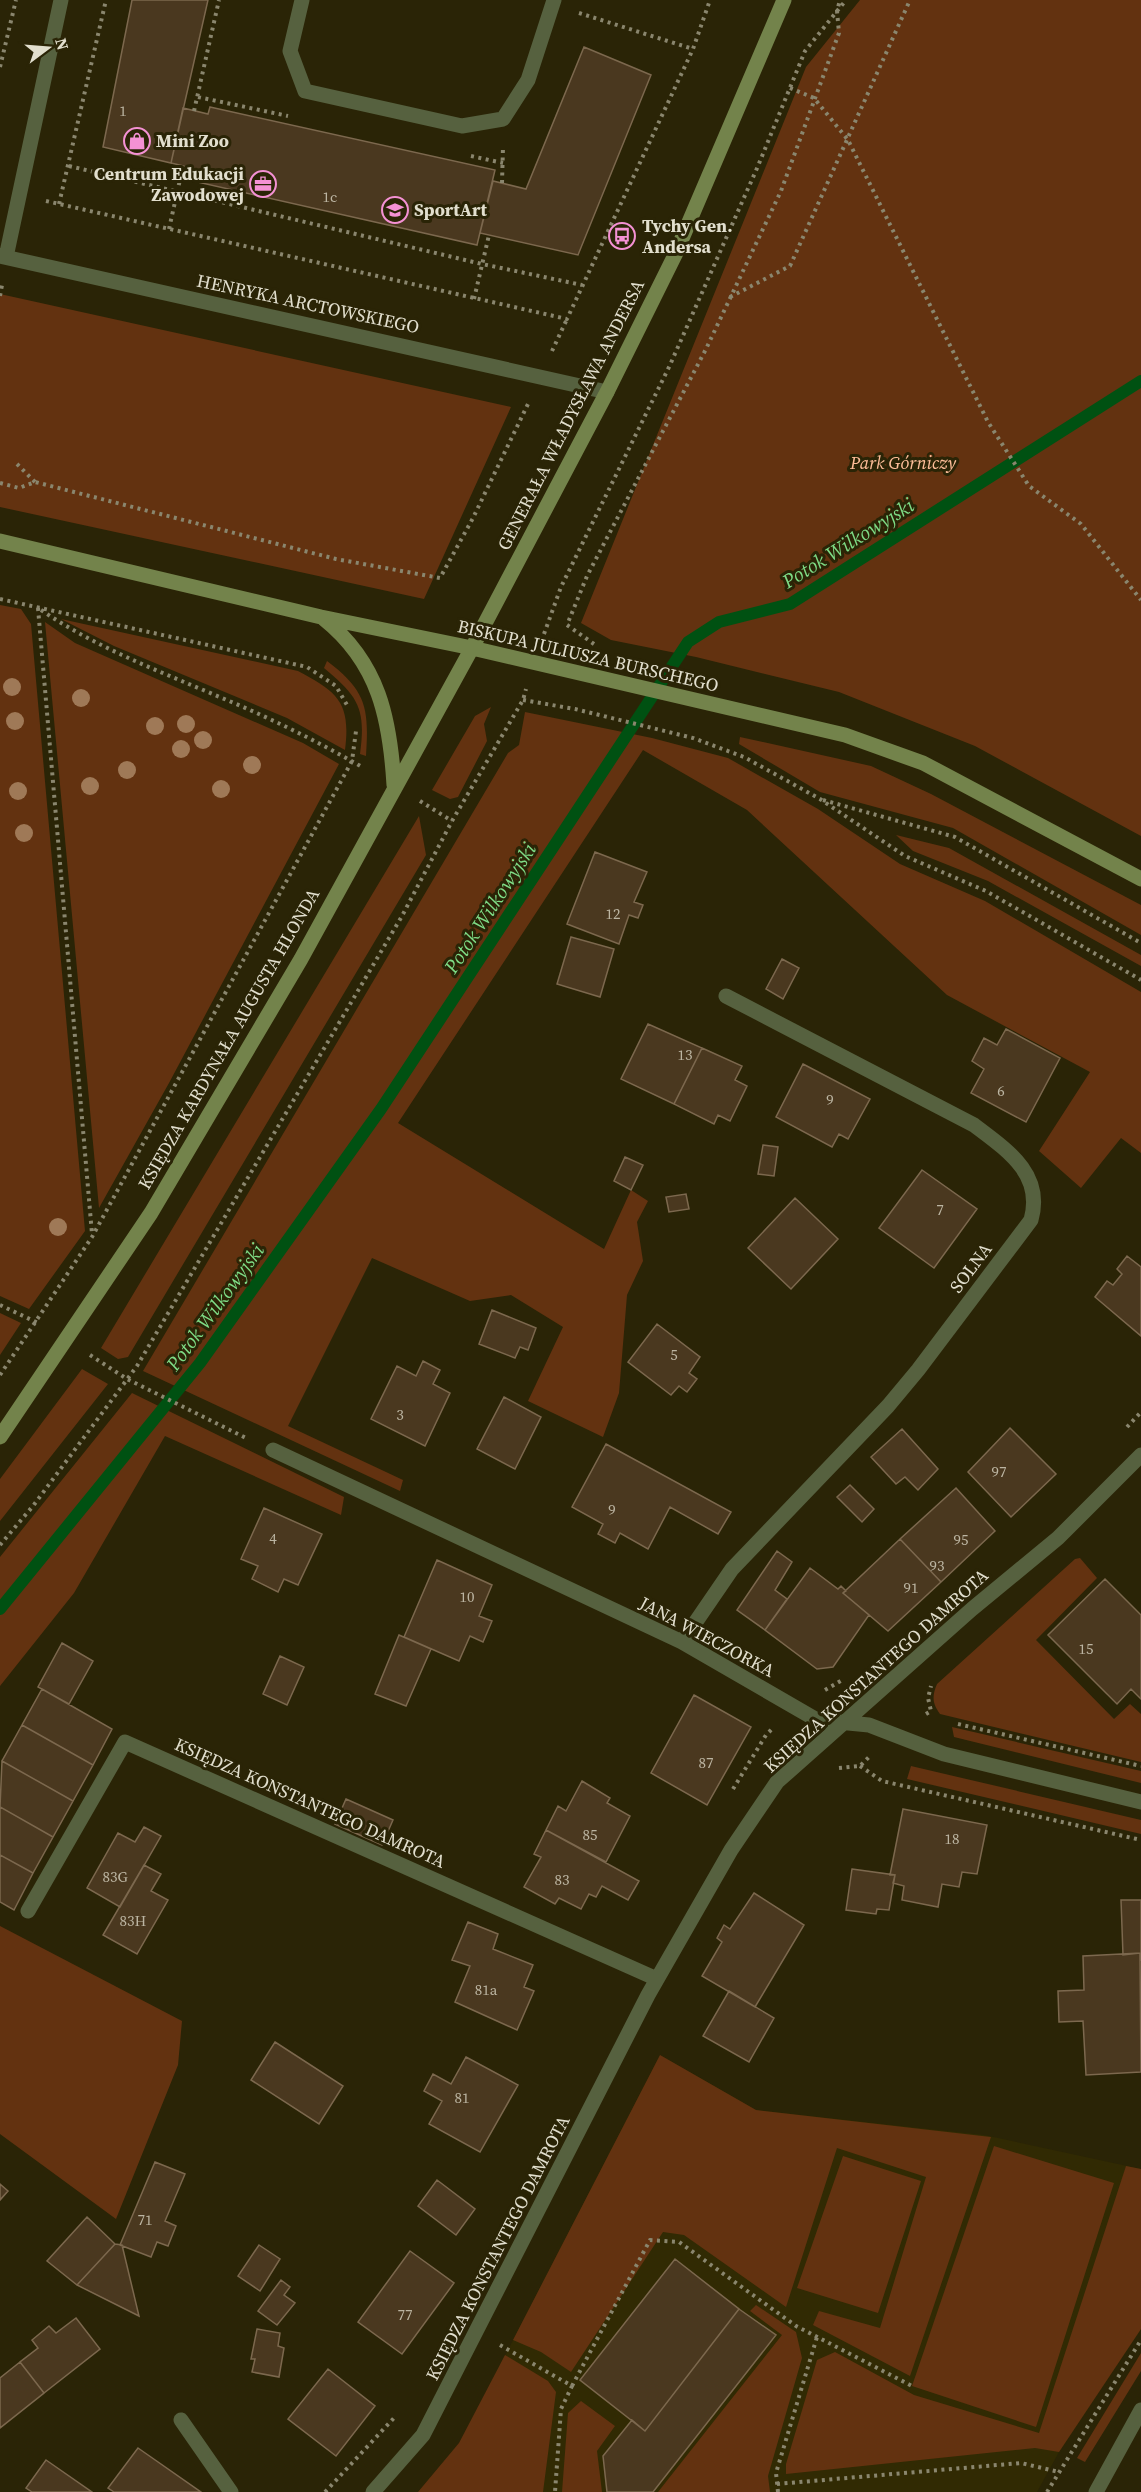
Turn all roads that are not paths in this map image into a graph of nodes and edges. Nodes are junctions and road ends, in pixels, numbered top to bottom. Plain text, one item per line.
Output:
1 (61, 0) edge
2 (302, 0) edge
3 (784, 0) edge
4 (554, 2) edge
5 (3, 256) edge
6 (607, 392) junction
7 (0, 541) edge
8 (321, 617) junction
9 (472, 648) junction
10 (394, 785) junction
11 (1141, 879) edge
12 (726, 996) dead end
13 (0, 1437) edge
14 (273, 1450) road end
15 (1141, 1455) edge
16 (682, 1642) junction
17 (845, 1723) junction
18 (1141, 1802) edge
19 (28, 1911) dead end
20 (657, 1979) junction
21 (1141, 2410) edge
22 (181, 2420) dead end
23 (231, 2492) edge
24 (374, 2492) edge
25 (1096, 2492) edge

1 - 5 street
2 - 4 street
3 - 6 street, GENERAŁA WŁADYSŁAWA ANDERSA
5 - 6 street, HENRYKA ARCTOWSKIEGO
6 - 9 street, GENERAŁA WŁADYSŁAWA ANDERSA
7 - 8 street, BISKUPA JULIUSZA BURSCHEGO
8 - 9 street, BISKUPA JULIUSZA BURSCHEGO
8 - 10 street
9 - 10 street, KSIĘDZA KARDYNAŁA AUGUSTA HLONDA
9 - 11 street, BISKUPA JULIUSZA BURSCHEGO
10 - 13 street, KSIĘDZA KARDYNAŁA AUGUSTA HLONDA
12 - 16 street, SOLNA
14 - 16 street, JANA WIECZORKA
15 - 17 street, KSIĘDZA KONSTANTEGO DAMROTA
16 - 17 street, JANA WIECZORKA
17 - 18 street, JANA WIECZORKA
17 - 20 street, KSIĘDZA KONSTANTEGO DAMROTA
19 - 20 street, KSIĘDZA KONSTANTEGO DAMROTA
20 - 24 street, KSIĘDZA KONSTANTEGO DAMROTA
21 - 25 street
22 - 23 street

